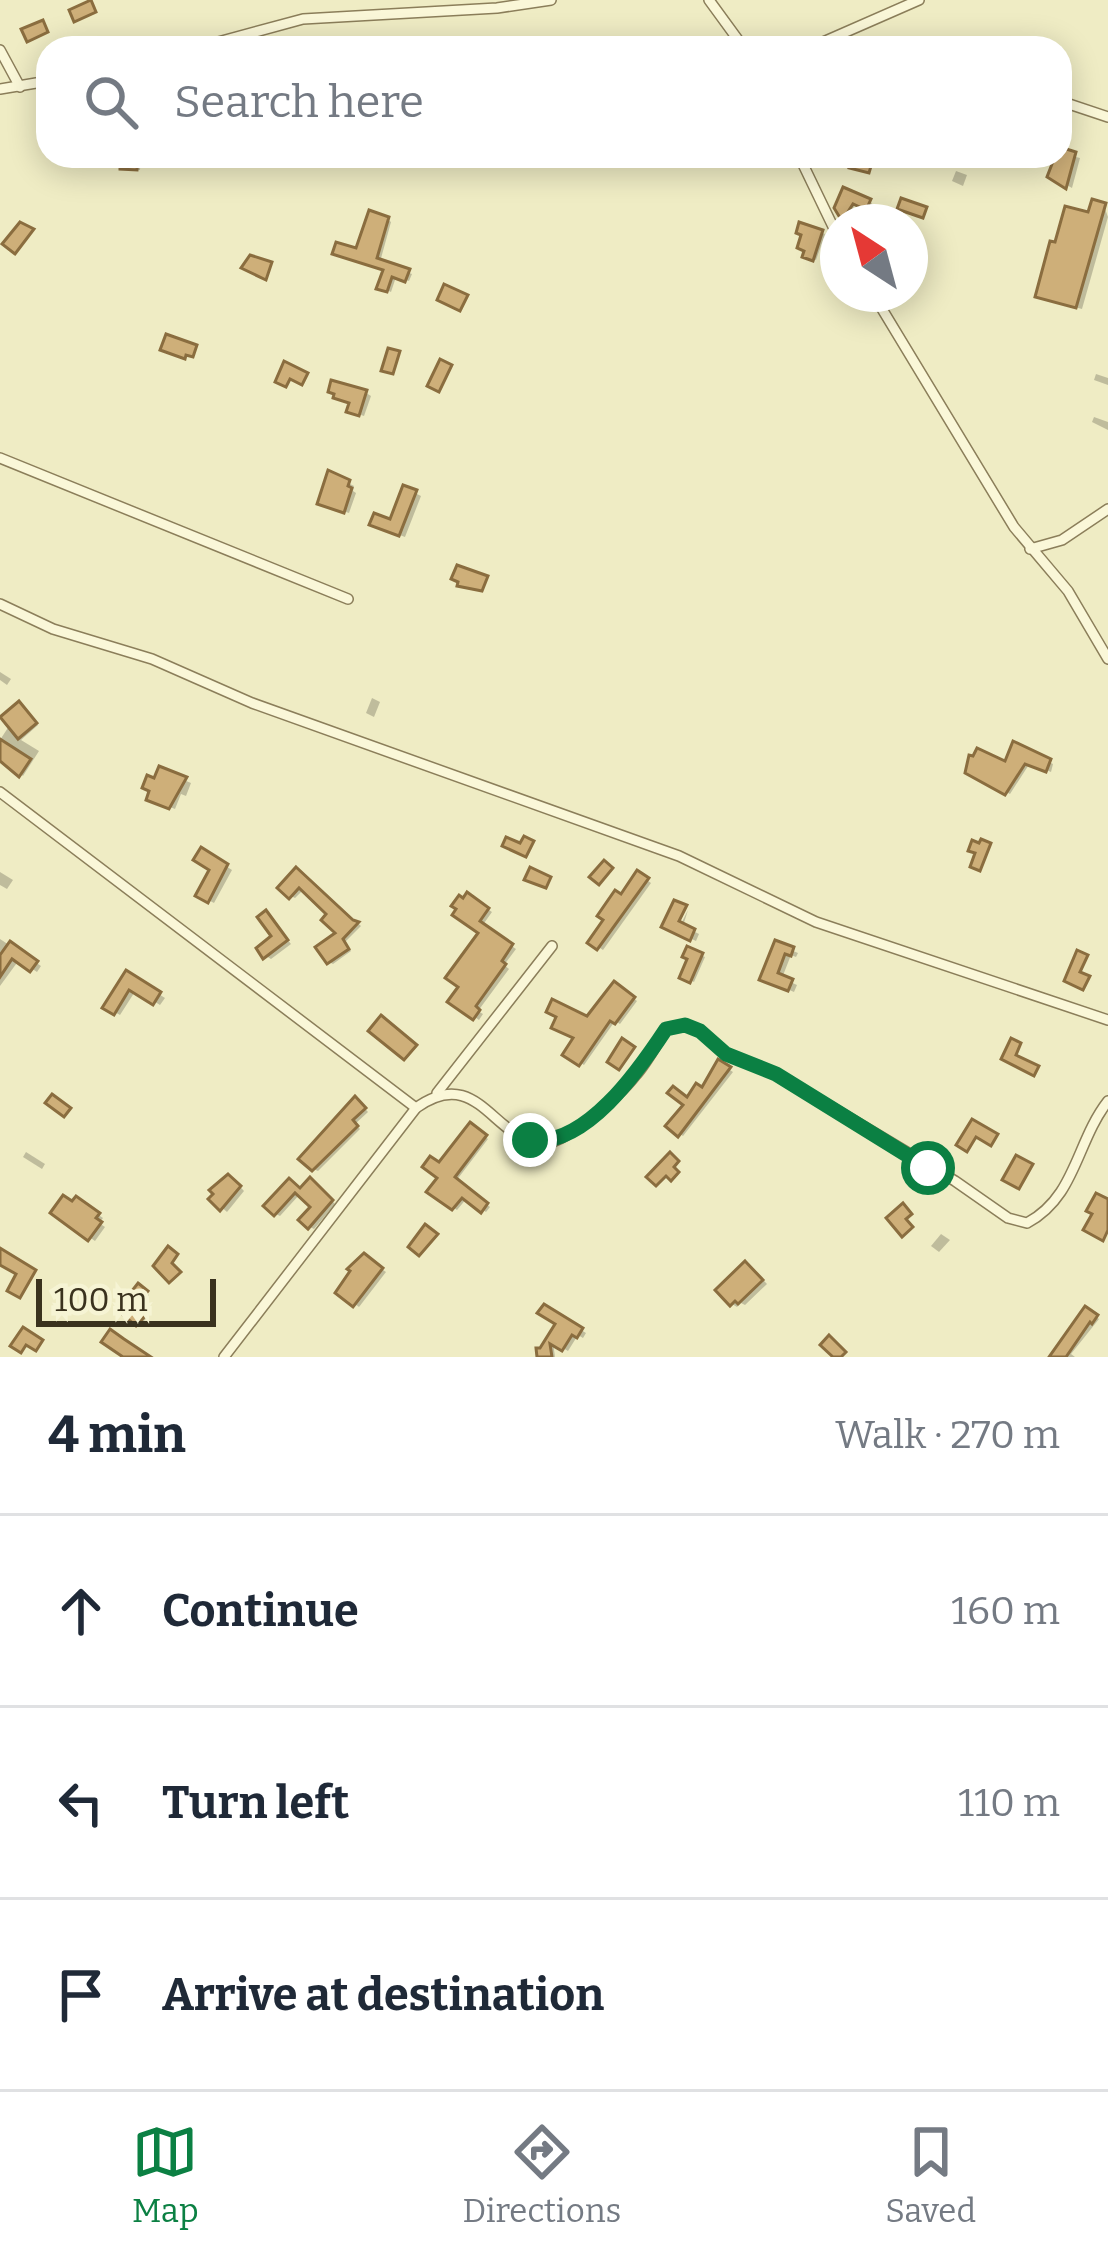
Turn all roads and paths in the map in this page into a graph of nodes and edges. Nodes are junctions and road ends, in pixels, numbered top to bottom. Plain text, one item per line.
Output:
1 (550, 0) edge
2 (709, 0) edge
3 (919, 0) edge
4 (240, 36) edge
5 (735, 36) edge
6 (837, 36) edge
7 (0, 50) edge
8 (36, 84) edge
9 (20, 87) junction
10 (0, 89) edge
11 (1072, 105) edge
12 (1108, 117) edge
13 (805, 168) edge
14 (822, 204) edge
15 (884, 312) edge
16 (0, 458) edge
17 (1108, 509) edge
18 (1030, 549) junction
19 (348, 599) dead end
20 (0, 604) edge
21 (1108, 659) edge
22 (0, 792) edge
23 (552, 946) dead end
24 (1108, 1020) edge
25 (436, 1093) junction
26 (1108, 1101) edge
27 (416, 1108) junction
28 (224, 1357) edge

1 - 4 street
2 - 5 street
3 - 6 street
7 - 9 street
8 - 9 street
9 - 10 street
11 - 12 street
13 - 14 street
15 - 18 street
16 - 19 street
17 - 18 street
18 - 21 street
20 - 24 street
22 - 27 street
23 - 25 street
25 - 26 street
25 - 27 street
27 - 28 street

